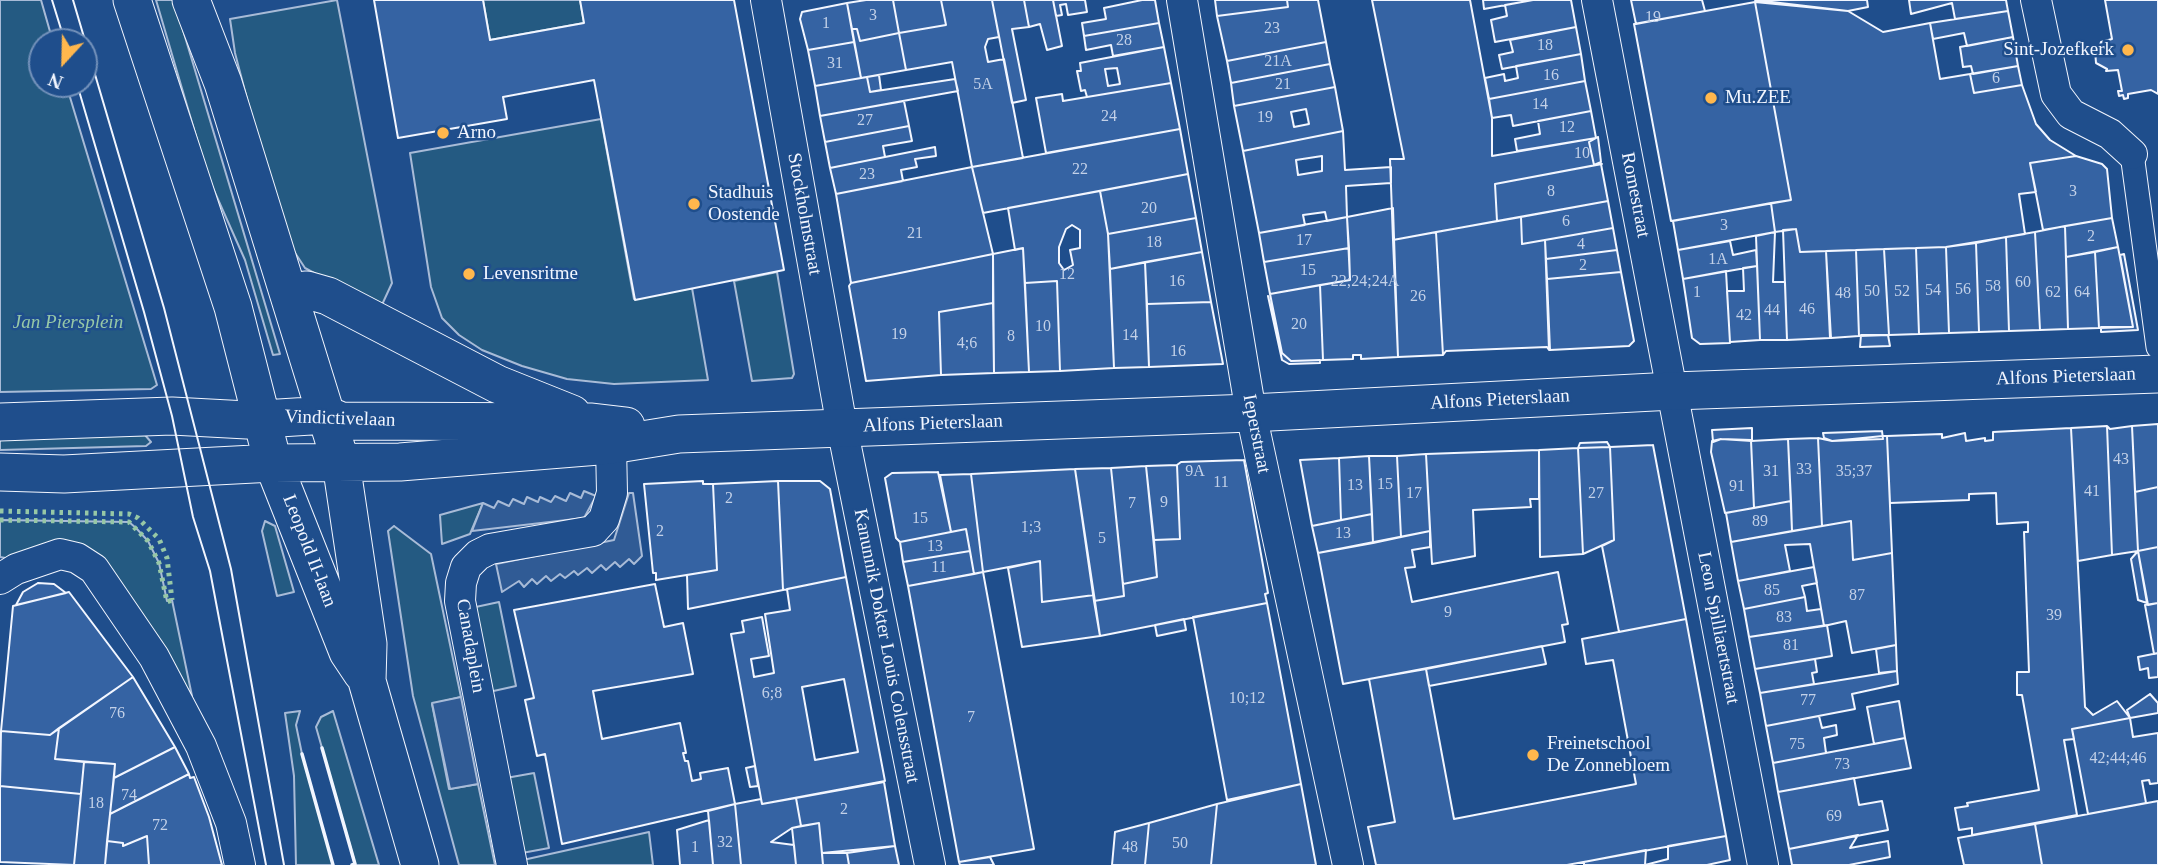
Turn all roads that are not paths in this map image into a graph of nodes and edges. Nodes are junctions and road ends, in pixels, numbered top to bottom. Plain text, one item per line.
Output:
1 (132, 0) edge
2 (191, 0) edge
3 (213, 0) edge
4 (766, 0) edge
5 (1182, 0) edge
6 (1597, 0) edge
7 (2036, 0) edge
8 (223, 83) junction
9 (2132, 154) joint
10 (289, 292) junction
11 (2158, 347) edge
12 (2158, 374) edge
13 (1673, 391) junction
14 (1251, 414) junction
15 (327, 415) junction
16 (261, 418) junction
17 (0, 422) edge
18 (842, 427) junction
19 (601, 433) junction
20 (273, 463) junction
21 (341, 463) junction
22 (0, 472) edge
23 (8, 574) edge
24 (367, 681) junction
25 (240, 865) edge
26 (419, 865) edge
27 (512, 865) edge
28 (930, 865) edge
29 (1348, 865) edge
30 (1763, 865) edge

1 - 16 street
2 - 8 street
3 - 8 street
4 - 18 street, Stockholmstraat
5 - 14 street, Ieperstraat
6 - 13 street, Romestraat
7 - 9 street
8 - 10 street
9 - 11 street
10 - 15 street
10 - 19 street
12 - 13 street, Alfons Pieterslaan
13 - 14 street, Alfons Pieterslaan
13 - 30 street, Leon Spilliaertstraat
14 - 18 street, Alfons Pieterslaan
14 - 29 street, Ieperstraat
15 - 16 street, Vindictivelaan
15 - 19 street, Vindictivelaan
15 - 21 street, Leopold II-laan
16 - 17 street, Vindictivelaan
16 - 20 street, Leopold II-laan
18 - 19 street, Vindictivelaan
18 - 28 street, Kanunnik Dokter Louis Colensstraat
19 - 21 street, Vindictivelaan
19 - 27 street, Canadaplein
20 - 21 street, Vindictivelaan
20 - 22 street, Vindictivelaan
20 - 24 street, Leopold II-laan
21 - 24 street, Leopold II-laan
23 - 25 street
24 - 26 street, Leopold II-laan

